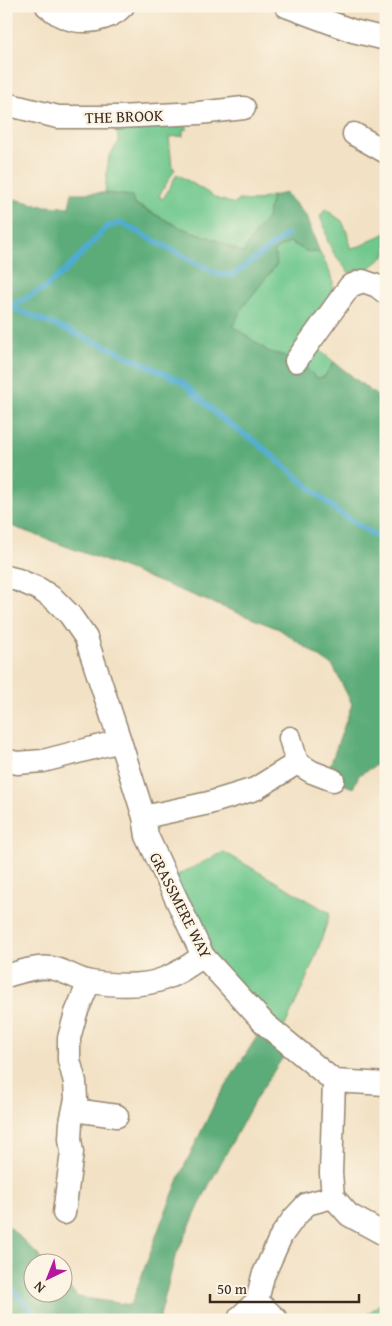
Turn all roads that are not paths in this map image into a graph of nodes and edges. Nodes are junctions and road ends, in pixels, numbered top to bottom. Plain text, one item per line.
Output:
1 (47, 6) edge
2 (123, 6) edge
3 (286, 6) edge
4 (386, 38) edge
5 (6, 104) edge
6 (230, 104) dead end
7 (354, 134) dead end
8 (383, 145) edge
9 (386, 294) edge
10 (296, 361) dead end
11 (6, 577) edge
12 (290, 738) dead end
13 (120, 741) junction
14 (6, 760) edge
15 (297, 763) junction
16 (333, 780) dead end
17 (144, 818) junction
18 (203, 956) junction
19 (6, 976) edge
20 (90, 982) junction
21 (334, 1081) junction
22 (386, 1084) edge
23 (74, 1110) junction
24 (117, 1116) dead end
25 (334, 1197) junction
26 (64, 1213) dead end
27 (386, 1235) edge
28 (257, 1301) junction
29 (240, 1317) dead end
30 (277, 1320) edge

1 - 2 street
3 - 4 street
5 - 6 street, THE BROOK
7 - 8 street
9 - 10 street
11 - 13 street, GRASSMERE WAY
12 - 15 street
13 - 14 street
13 - 17 street, GRASSMERE WAY
15 - 16 street
15 - 17 street
17 - 18 street, GRASSMERE WAY
18 - 20 street
18 - 21 street, GRASSMERE WAY
19 - 20 street
20 - 23 street
21 - 22 street
21 - 25 street
23 - 24 street
23 - 26 street
25 - 27 street
25 - 28 street
28 - 29 street
28 - 30 street

